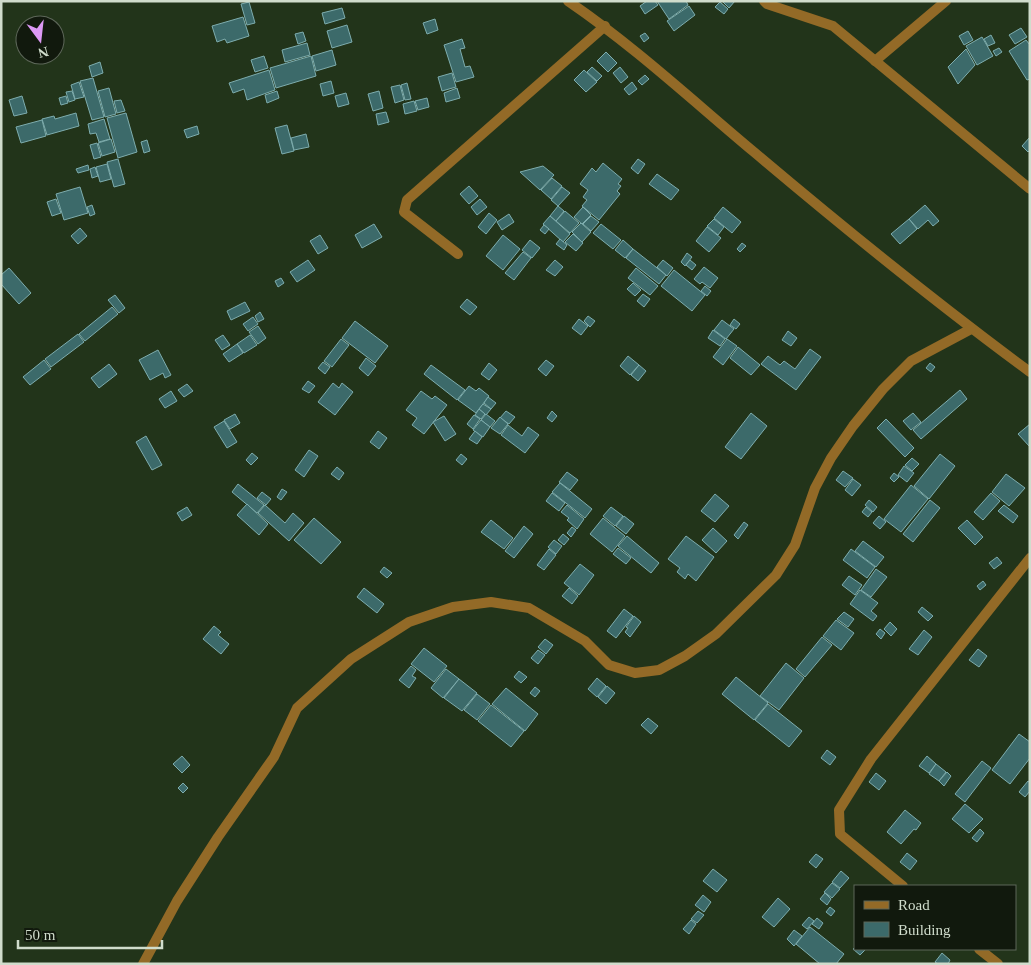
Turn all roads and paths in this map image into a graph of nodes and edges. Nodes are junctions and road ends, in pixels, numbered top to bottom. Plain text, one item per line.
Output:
1 (568, 1) edge
2 (764, 1) edge
3 (946, 1) edge
4 (605, 26) junction
5 (875, 61) junction
6 (1030, 189) edge
7 (458, 254) dead end
8 (971, 329) junction
9 (1030, 372) edge
10 (1030, 558) edge
11 (902, 885) edge
12 (981, 950) edge
13 (143, 964) edge
14 (998, 964) edge

1 - 4 street
2 - 5 street
3 - 5 street
4 - 7 street
4 - 8 street
5 - 6 street
8 - 9 street
8 - 13 street
10 - 11 street
12 - 14 street

